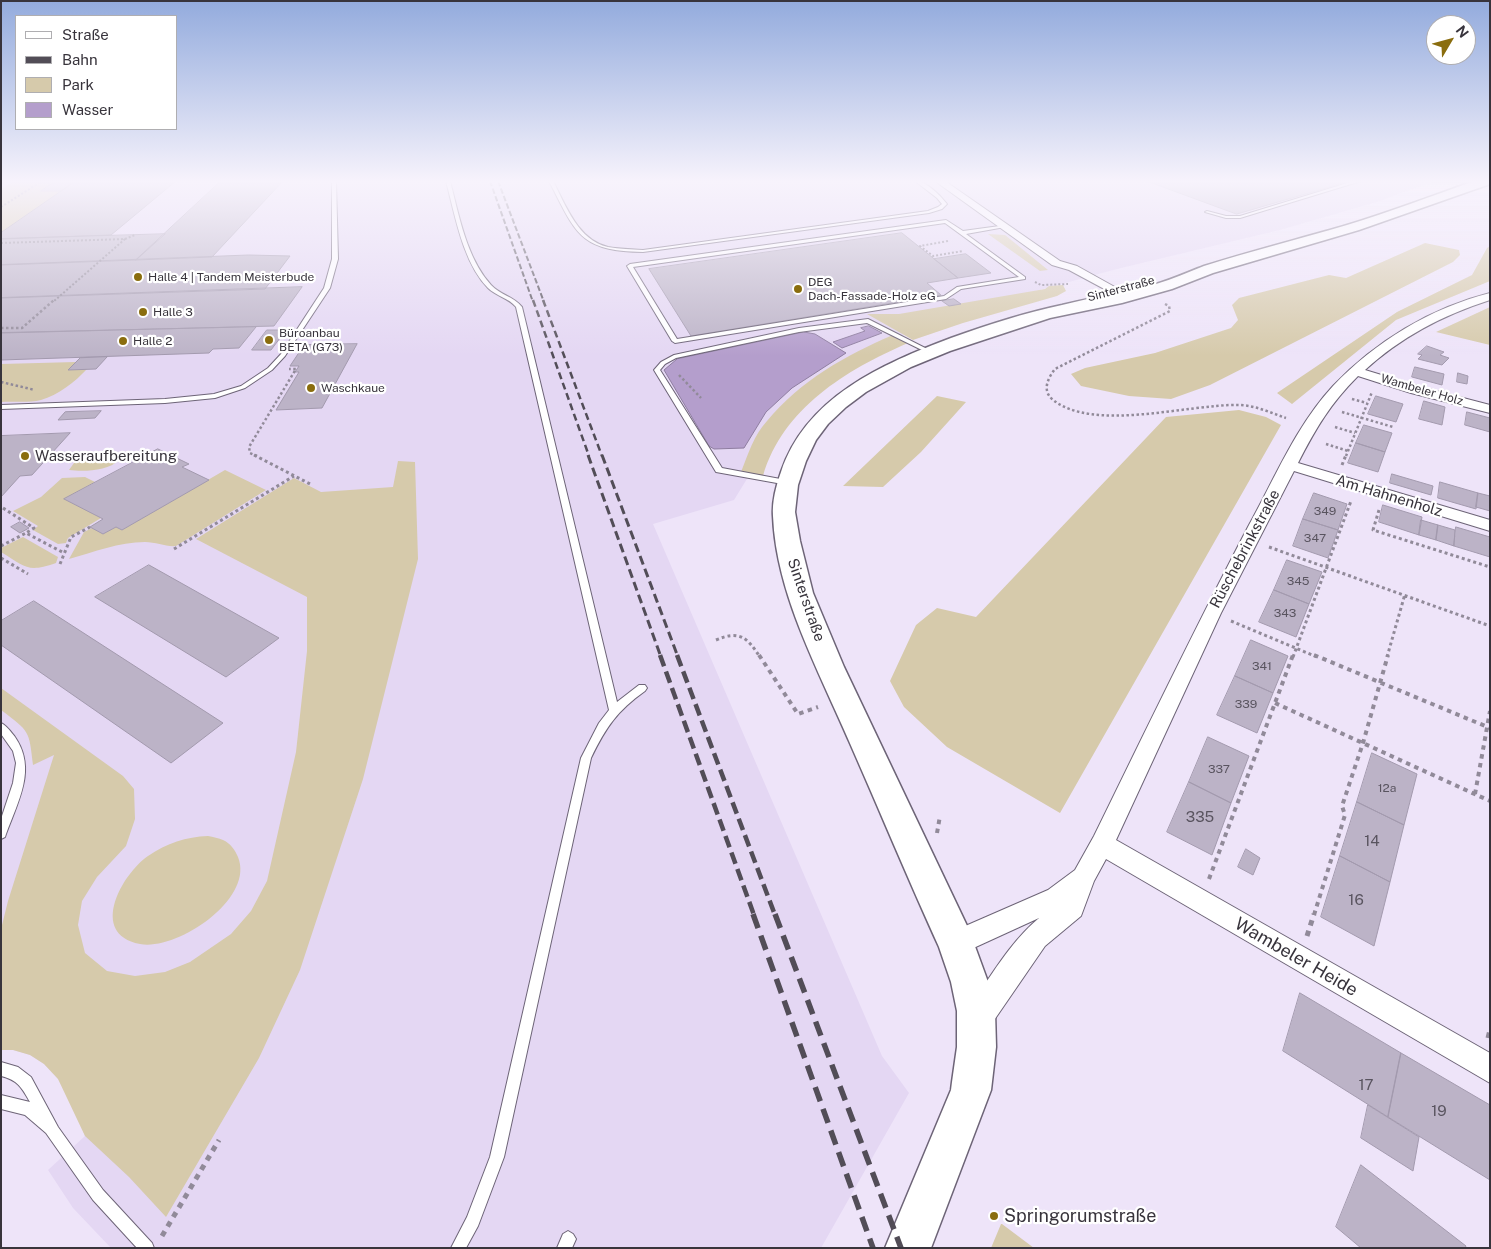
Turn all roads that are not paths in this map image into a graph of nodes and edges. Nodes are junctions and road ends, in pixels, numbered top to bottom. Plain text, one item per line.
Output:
1 (335, 239) edge
2 (466, 239) edge
3 (586, 239) edge
4 (729, 239) edge
5 (818, 239) edge
6 (971, 239) edge
7 (1021, 239) edge
8 (1312, 239) edge
9 (1056, 263) junction
10 (1111, 295) junction
11 (1490, 296) edge
12 (932, 353) junction
13 (1355, 371) junction
14 (1, 407) edge
15 (1490, 409) edge
16 (1289, 465) junction
17 (788, 483) junction
18 (1490, 526) edge
19 (642, 688) dead end
20 (614, 709) junction
21 (1, 727) edge
22 (1, 834) edge
23 (1102, 844) junction
24 (1084, 877) junction
25 (956, 943) junction
26 (977, 1020) junction
27 (1, 1069) edge
28 (1490, 1069) edge
29 (1, 1102) edge
30 (53, 1132) junction
31 (153, 1244) edge
32 (458, 1248) edge
33 (908, 1248) edge

1 - 14 lane
2 - 20 lane
3 - 4 lane
5 - 6 lane
7 - 9 street
8 - 10 street, Sinterstraße
9 - 10 street
9 - 10 street
10 - 12 street, Sinterstraße
11 - 13 street, Rüschebrinkstraße
12 - 17 street, Sinterstraße
12 - 17 lane
13 - 15 street, Wambeler Holz
13 - 16 street, Rüschebrinkstraße
16 - 18 street, Am Hahnenholz
16 - 23 street, Rüschebrinkstraße
17 - 25 street, Sinterstraße
19 - 20 lane
20 - 32 lane
21 - 22 lane
23 - 24 street, Rüschebrinkstraße
23 - 28 street, Wambeler Heide
24 - 25 street, Rüschebrinkstraße
24 - 26 street, Rüschebrinkstraße
25 - 26 street
26 - 33 street
27 - 30 lane
29 - 30 lane
30 - 31 lane

